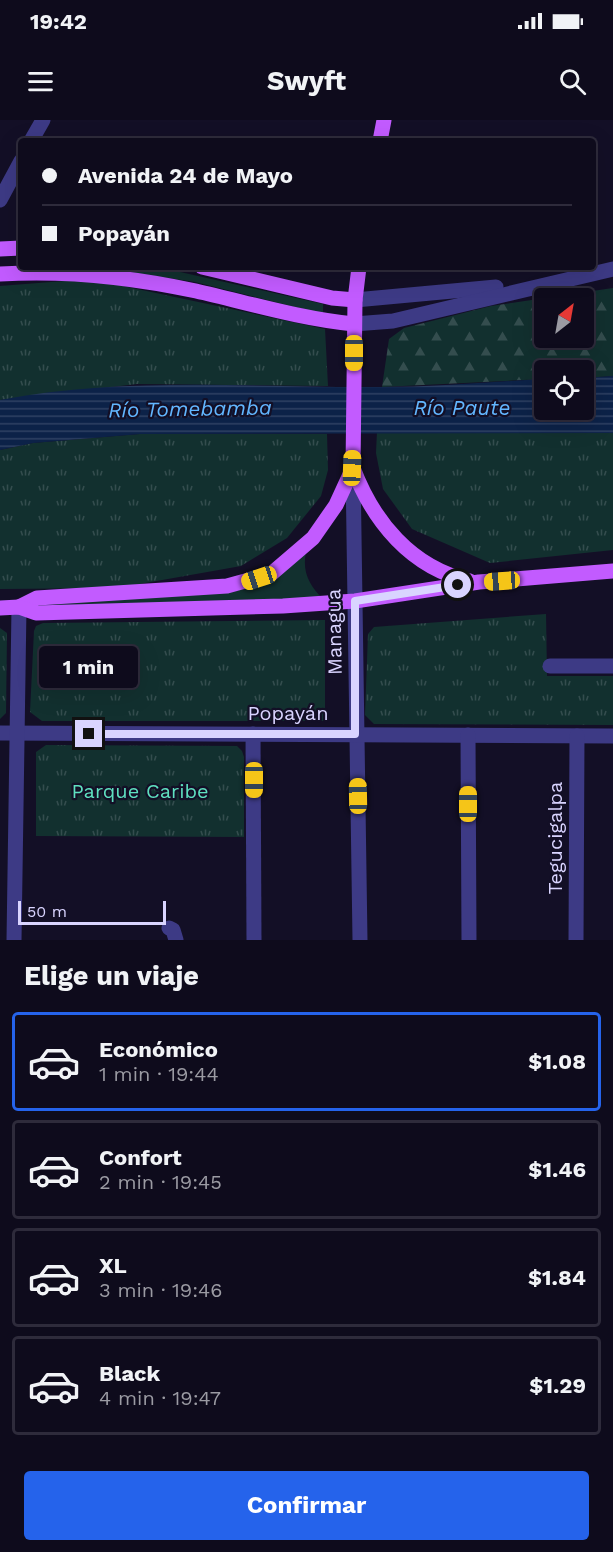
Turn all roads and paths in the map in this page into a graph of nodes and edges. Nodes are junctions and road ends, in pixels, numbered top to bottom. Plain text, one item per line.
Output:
1 (43, 120) edge
2 (384, 120) edge
3 (34, 138) edge
4 (381, 138) edge
5 (18, 167) edge
6 (0, 200) edge
7 (18, 248) edge
8 (0, 249) edge
9 (613, 269) edge
10 (215, 270) edge
11 (359, 270) edge
12 (0, 274) edge
13 (547, 283) junction
14 (354, 300) junction
15 (354, 331) junction
16 (352, 468) junction
17 (613, 571) edge
18 (479, 582) junction
19 (355, 601) junction
20 (0, 608) edge
21 (19, 608) junction
22 (550, 666) dead end
23 (613, 666) edge
24 (0, 733) edge
25 (18, 734) junction
26 (253, 734) junction
27 (355, 734) junction
28 (468, 735) junction
29 (577, 736) junction
30 (613, 736) edge
31 (14, 940) edge
32 (254, 940) edge
33 (360, 940) edge
34 (469, 940) edge
35 (576, 940) edge

1 - 3 street
2 - 4 main road
5 - 6 street
7 - 8 main road
9 - 13 street
10 - 14 main road
11 - 14 main road
12 - 15 main road
13 - 14 street
13 - 15 street
14 - 15 main road
15 - 16 main road
16 - 18 main road
16 - 19 street, Managua
16 - 21 main road
17 - 18 main road
18 - 19 main road
19 - 21 main road
19 - 27 street, Managua
20 - 21 main road
21 - 25 street
22 - 23 street
24 - 25 street, Popayán
25 - 26 street, Popayán
25 - 31 street
26 - 27 street, Popayán
26 - 32 street
27 - 28 street, Popayán
27 - 33 street, Managua
28 - 29 street, Popayán
28 - 34 street
29 - 30 street, Popayán
29 - 35 street, Tegucigalpa

